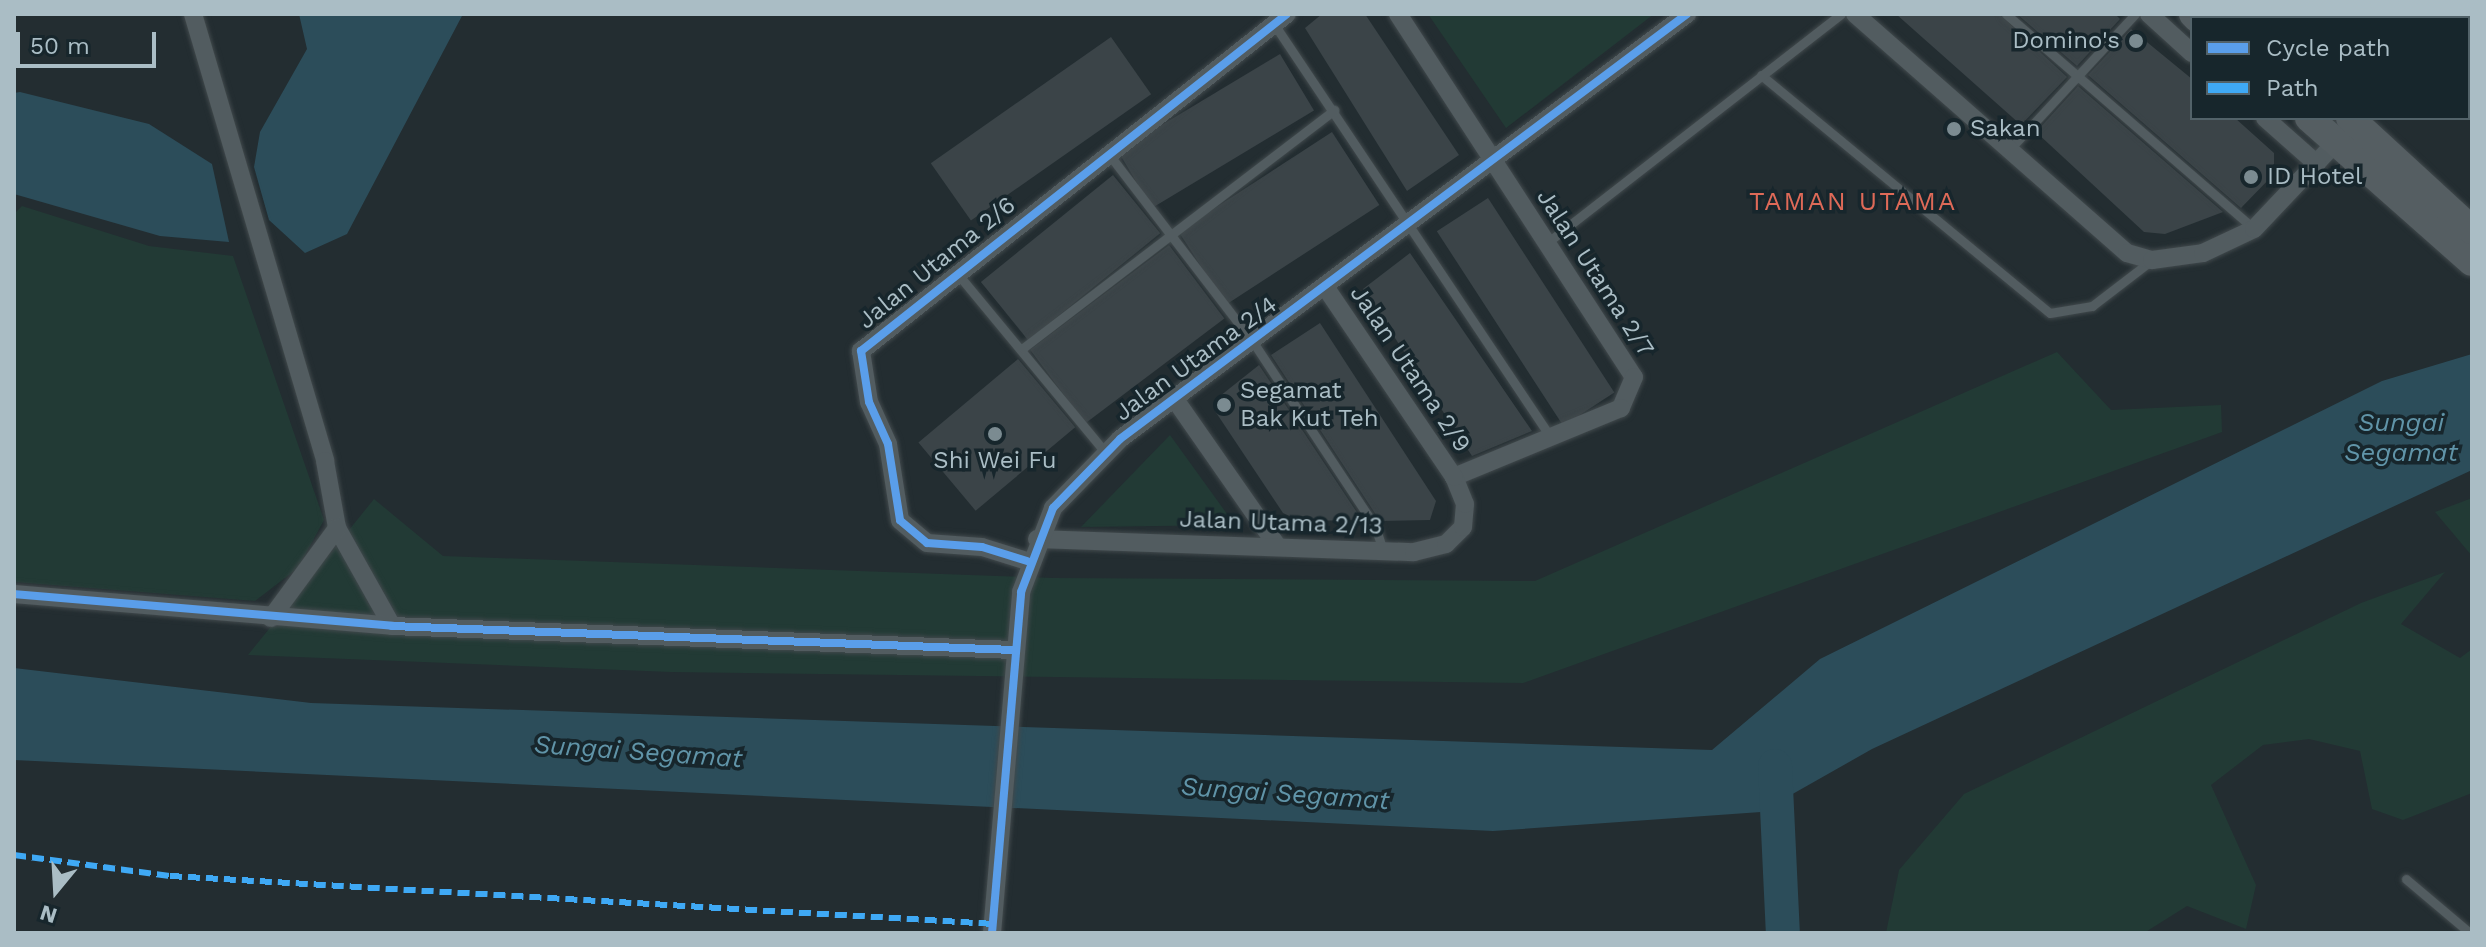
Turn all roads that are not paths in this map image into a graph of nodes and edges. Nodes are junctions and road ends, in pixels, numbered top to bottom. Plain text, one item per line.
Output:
1 (193, 14) edge
2 (1398, 14) edge
3 (1687, 14) edge
4 (1841, 14) edge
5 (1855, 14) edge
6 (2006, 14) edge
7 (2135, 14) edge
8 (2149, 14) edge
9 (1281, 19) edge
10 (2190, 51) edge
11 (1761, 75) junction
12 (2076, 77) junction
13 (1334, 110) junction
14 (2267, 120) edge
15 (2298, 120) edge
16 (2317, 120) edge
17 (2347, 127) edge
18 (2286, 137) junction
19 (2010, 149) junction
20 (1108, 153) junction
21 (1493, 159) junction
22 (2317, 164) junction
23 (1411, 222) junction
24 (2254, 229) junction
25 (2472, 230) edge
26 (1172, 233) junction
27 (1548, 242) junction
28 (2152, 260) junction
29 (2472, 262) edge
30 (955, 271) junction
31 (1326, 288) junction
32 (1253, 342) junction
33 (1023, 348) junction
34 (1174, 398) junction
35 (1551, 437) junction
36 (1106, 453) junction
37 (1454, 477) junction
38 (337, 528) junction
39 (1037, 539) junction
40 (1276, 544) junction
41 (1383, 551) junction
42 (1027, 561) junction
43 (14, 594) edge
44 (271, 618) junction
45 (392, 626) junction
46 (1013, 659) junction
47 (2406, 879) dead end
48 (992, 933) edge
49 (2470, 933) edge

1 - 38 street
2 - 21 street, Jalan Utama 2/7
3 - 21 street, Jalan Utama 2/4
4 - 11 lane
5 - 19 street
6 - 12 lane
7 - 12 lane
8 - 10 street
9 - 13 lane
9 - 20 street, Jalan Utama 2/6
11 - 27 lane
11 - 28 lane
12 - 19 lane
12 - 24 lane
13 - 23 lane
13 - 26 lane
14 - 18 street
15 - 18 street
16 - 17 main road
17 - 22 street
17 - 25 main road
17 - 29 main road
18 - 22 street
19 - 28 street
20 - 26 lane
20 - 30 street, Jalan Utama 2/6
21 - 23 street, Jalan Utama 2/4
21 - 27 street, Jalan Utama 2/7
22 - 24 street
23 - 31 street, Jalan Utama 2/4
23 - 35 lane
24 - 28 street
26 - 32 lane
26 - 33 lane
27 - 35 street, Jalan Utama 2/7
30 - 33 lane
30 - 42 street, Jalan Utama 2/6
31 - 32 street, Jalan Utama 2/4
31 - 37 street, Jalan Utama 2/9
32 - 34 street, Jalan Utama 2/4
32 - 41 lane
33 - 36 lane
34 - 36 street, Jalan Utama 2/4
34 - 40 street
35 - 37 street, Jalan Utama 2/7
36 - 39 street, Jalan Utama 2/4
37 - 41 street, Jalan Utama 2/13
38 - 44 street
38 - 45 street
39 - 40 street, Jalan Utama 2/13
39 - 42 street, Jalan Utama 2/4
40 - 41 street, Jalan Utama 2/13
42 - 46 street, Jalan Utama 2/4
43 - 44 street
44 - 45 street
45 - 46 street
46 - 48 street, Jalan Utama 2/4
47 - 49 lane

